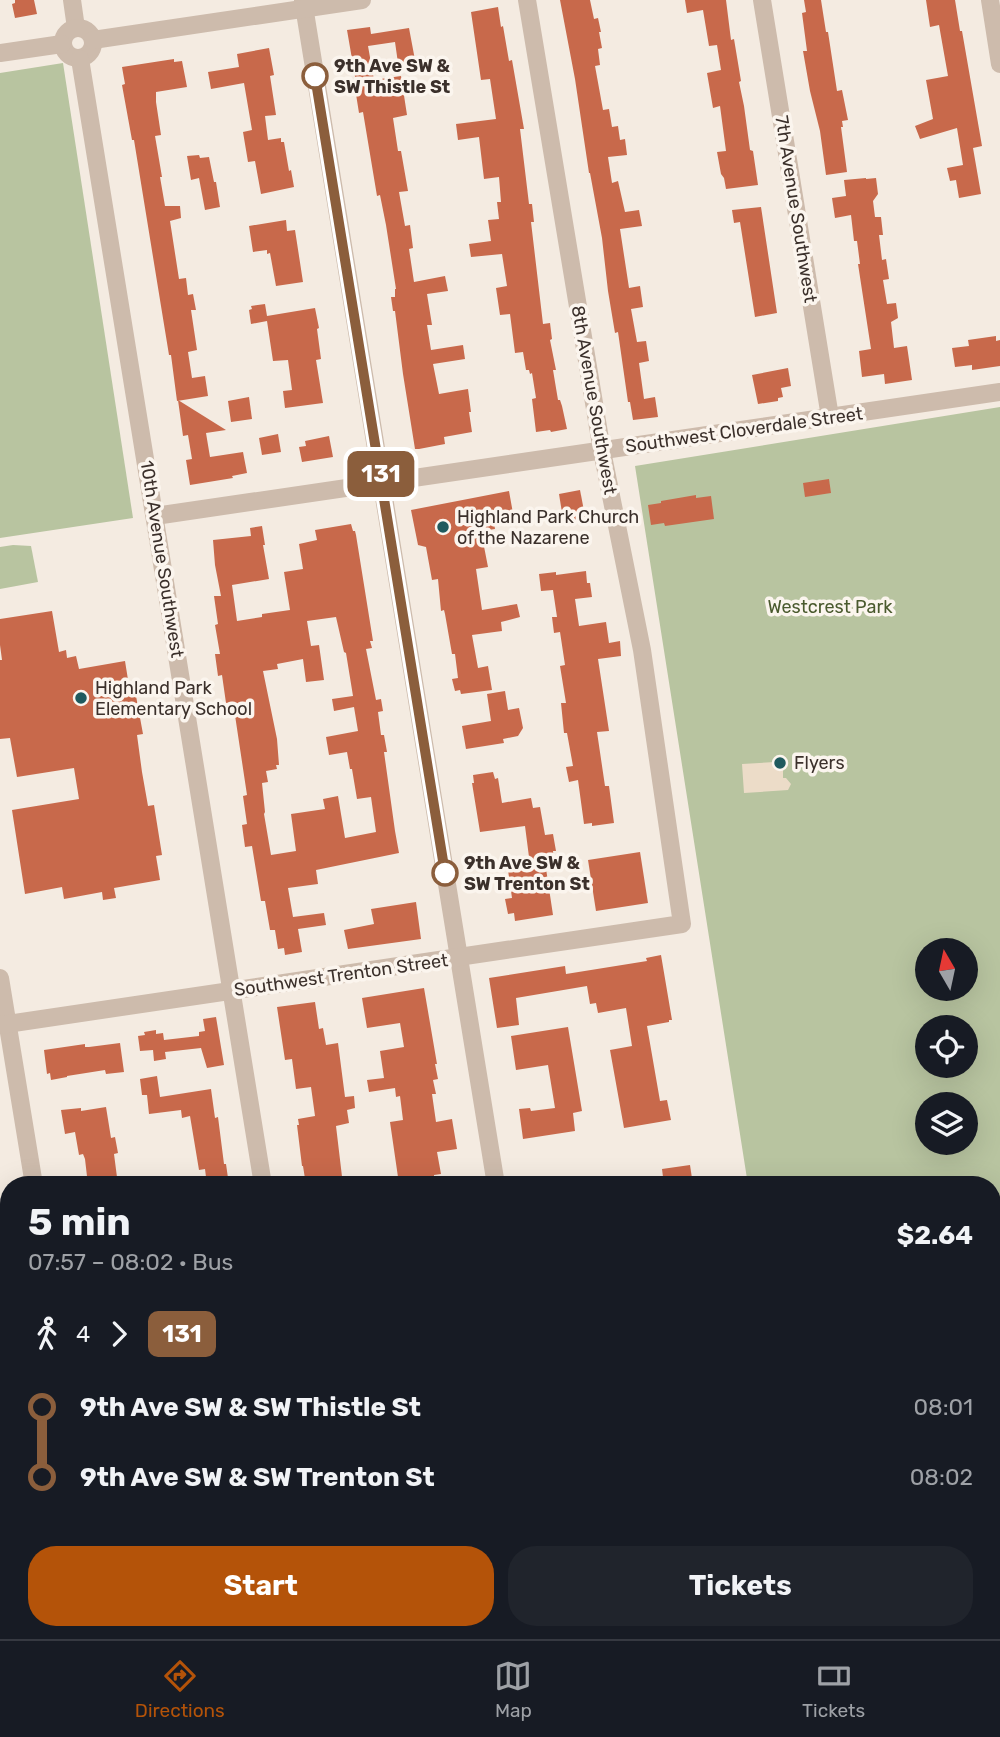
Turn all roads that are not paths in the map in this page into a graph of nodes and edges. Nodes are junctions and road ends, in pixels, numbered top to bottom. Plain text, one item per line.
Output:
1 (72, 0) edge
2 (362, 0) edge
3 (527, 0) edge
4 (762, 0) edge
5 (990, 0) edge
6 (303, 5) edge
7 (76, 28) junction
8 (93, 40) junction
9 (62, 44) junction
10 (0, 53) edge
11 (80, 59) junction
12 (1000, 64) edge
13 (1000, 392) edge
14 (830, 417) junction
15 (601, 451) junction
16 (382, 483) junction
17 (155, 516) junction
18 (682, 924) joint
19 (459, 958) junction
20 (0, 978) edge
21 (231, 991) junction
22 (4, 1024) edge
23 (32, 1176) edge
24 (262, 1176) edge
25 (495, 1176) edge

1 - 7 street
2 - 6 street
3 - 15 street, 8th Avenue Southwest
4 - 14 street, 7th Avenue Southwest
5 - 12 street
6 - 8 street
6 - 16 street
7 - 8 street
7 - 9 street
8 - 11 street
9 - 10 street
9 - 11 street
11 - 17 street, 10th Avenue Southwest
13 - 14 street, Southwest Cloverdale Street
14 - 15 street, Southwest Cloverdale Street
15 - 16 street, Southwest Cloverdale Street
15 - 18 street, 8th Avenue Southwest
16 - 17 street, Southwest Cloverdale Street
16 - 19 street
17 - 21 street, 10th Avenue Southwest
18 - 19 street, Southwest Trenton Street
19 - 21 street, Southwest Trenton Street
19 - 25 street
20 - 22 street
21 - 22 street, Southwest Trenton Street
21 - 24 street, 10th Avenue Southwest
22 - 23 street

